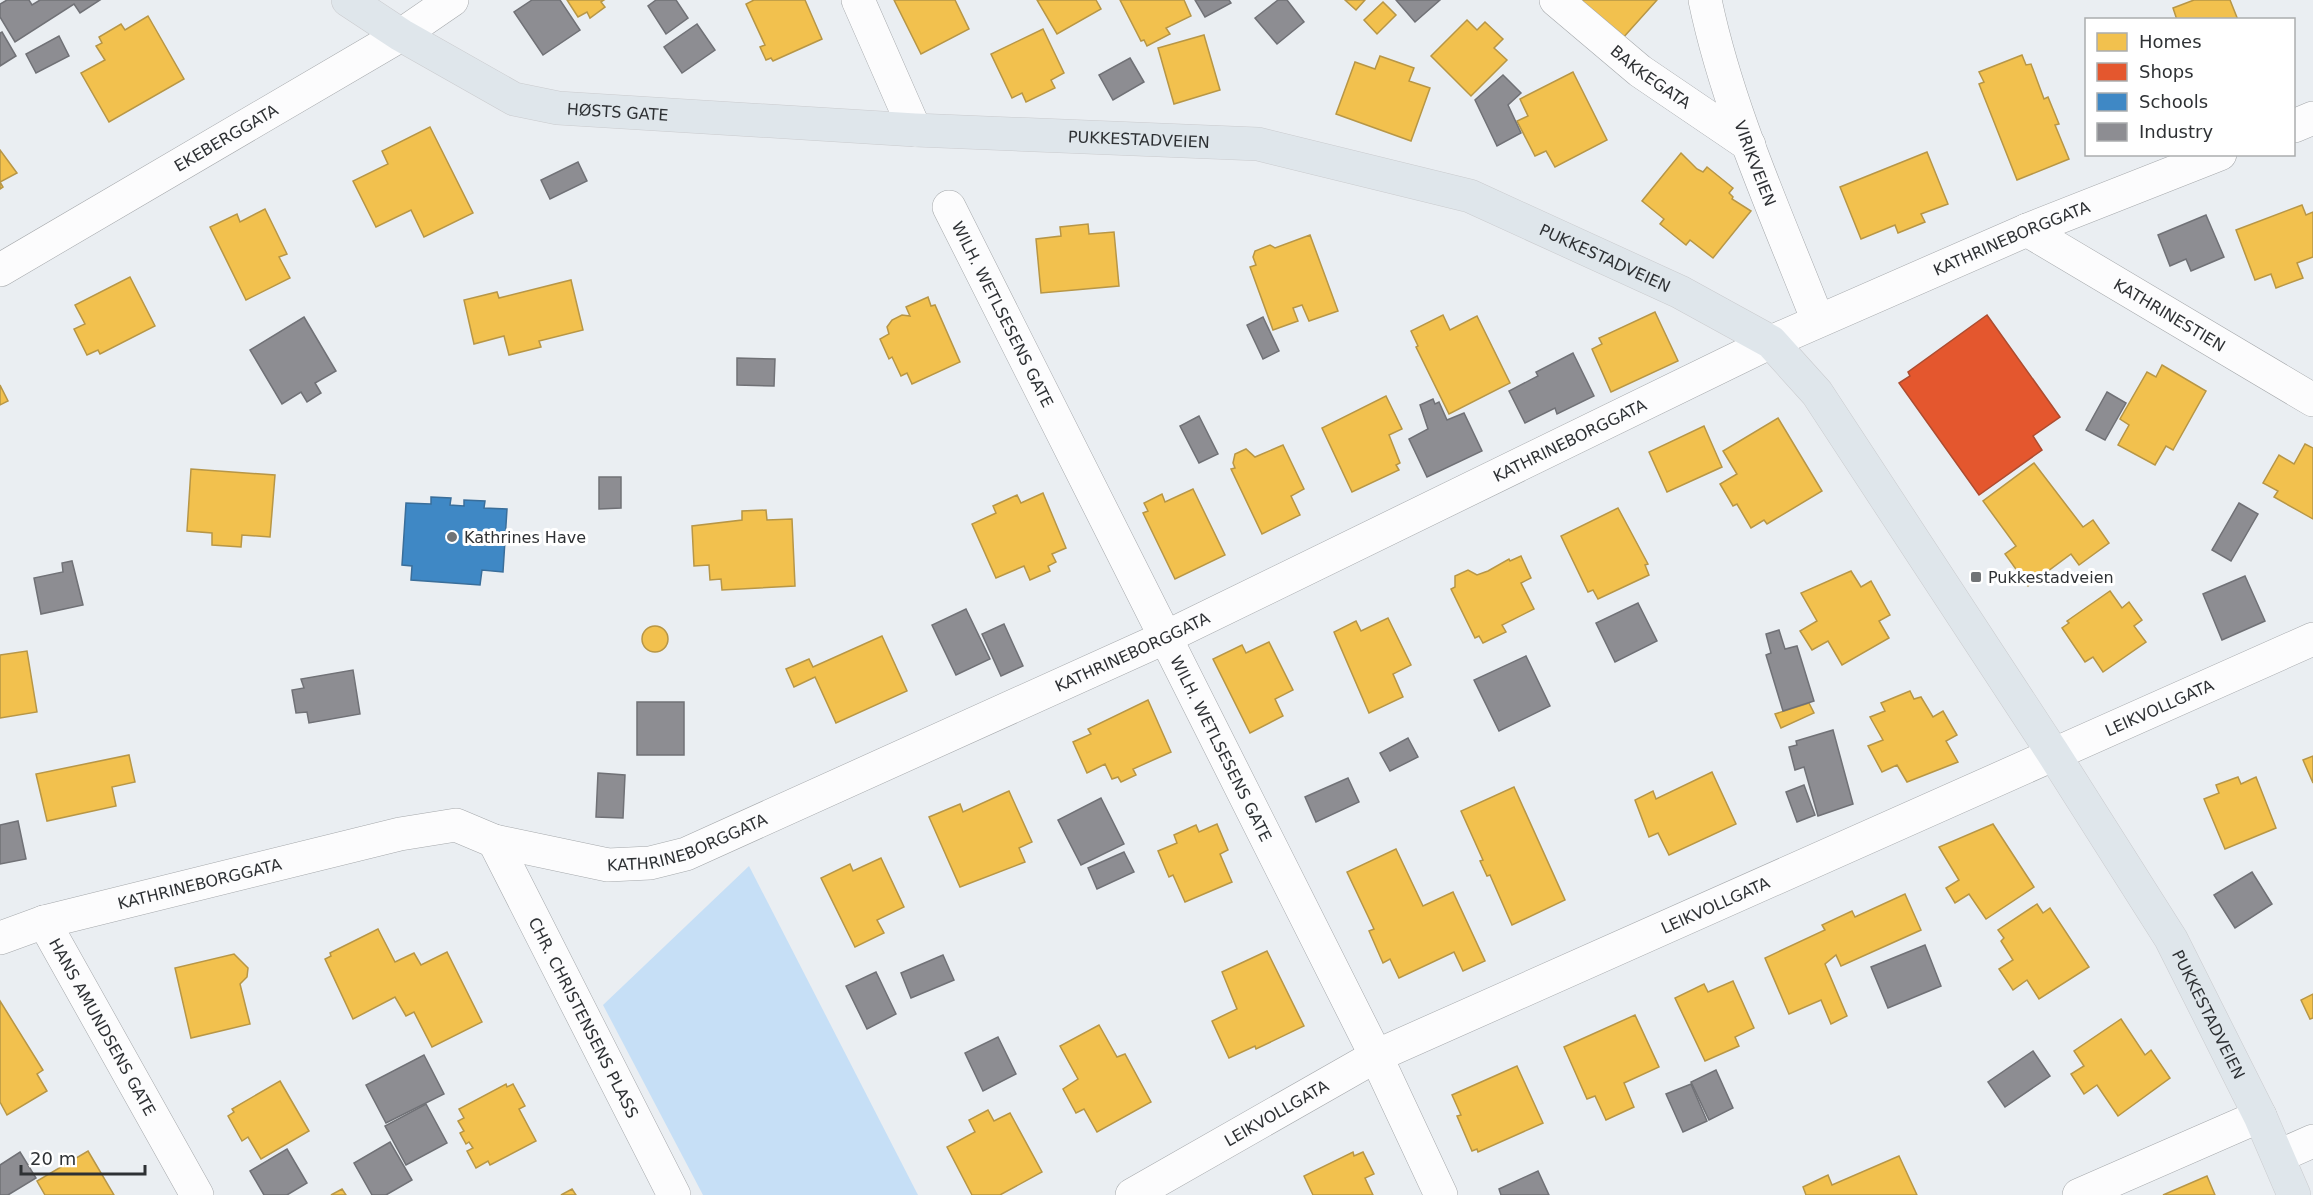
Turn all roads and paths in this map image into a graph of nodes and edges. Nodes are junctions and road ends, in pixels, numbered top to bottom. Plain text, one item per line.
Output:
1 (348, 0) edge
2 (452, 0) edge
3 (858, 0) edge
4 (1556, 0) edge
5 (1705, 0) edge
6 (401, 36) junction
7 (2313, 118) edge
8 (2295, 126) edge
9 (915, 130) junction
10 (1749, 145) junction
11 (2215, 156) edge
12 (949, 207) dead end
13 (2027, 230) junction
14 (0, 270) edge
15 (1818, 321) junction
16 (1772, 342) junction
17 (2313, 400) edge
18 (1164, 638) junction
19 (2313, 639) edge
20 (2053, 753) junction
21 (494, 841) junction
22 (44, 922) junction
23 (0, 938) edge
24 (1376, 1056) junction
25 (2260, 1116) junction
26 (2313, 1141) edge
27 (2278, 1156) junction
28 (197, 1195) edge
29 (674, 1195) edge
30 (1132, 1195) edge
31 (1441, 1195) edge
32 (2079, 1195) edge
33 (2294, 1195) edge

1 - 6 main road, HØSTS GATE
2 - 6 street, EKEBERGGATA
3 - 9 street
4 - 10 street, BAKKEGATA
5 - 10 street, VIRIKVEIEN
6 - 9 main road, HØSTS GATE
6 - 14 street, EKEBERGGATA
7 - 8 street
9 - 16 main road, PUKKESTADVEIEN
10 - 15 street, VIRIKVEIEN
11 - 13 street, KATHRINEBORGGATA
12 - 18 street, WILH. WETLSESENS GATE
13 - 15 street, KATHRINEBORGGATA
13 - 17 street, KATHRINESTIEN
15 - 16 street, KATHRINEBORGGATA
16 - 18 street, KATHRINEBORGGATA
16 - 20 main road, PUKKESTADVEIEN
18 - 21 street, KATHRINEBORGGATA
18 - 24 street, WILH. WETLSESENS GATE
19 - 20 street, LEIKVOLLGATA
20 - 24 street, LEIKVOLLGATA
20 - 25 main road, PUKKESTADVEIEN
21 - 22 street, KATHRINEBORGGATA
21 - 29 street, CHR. CHRISTENSENS PLASS
22 - 23 street, KATHRINEBORGGATA
22 - 28 street, HANS AMUNDSENS GATE
24 - 30 street, LEIKVOLLGATA
24 - 31 street, WILH. WETLSESENS GATE
25 - 27 main road, PUKKESTADVEIEN
25 - 32 street
26 - 27 street
27 - 33 main road, PUKKESTADVEIEN

